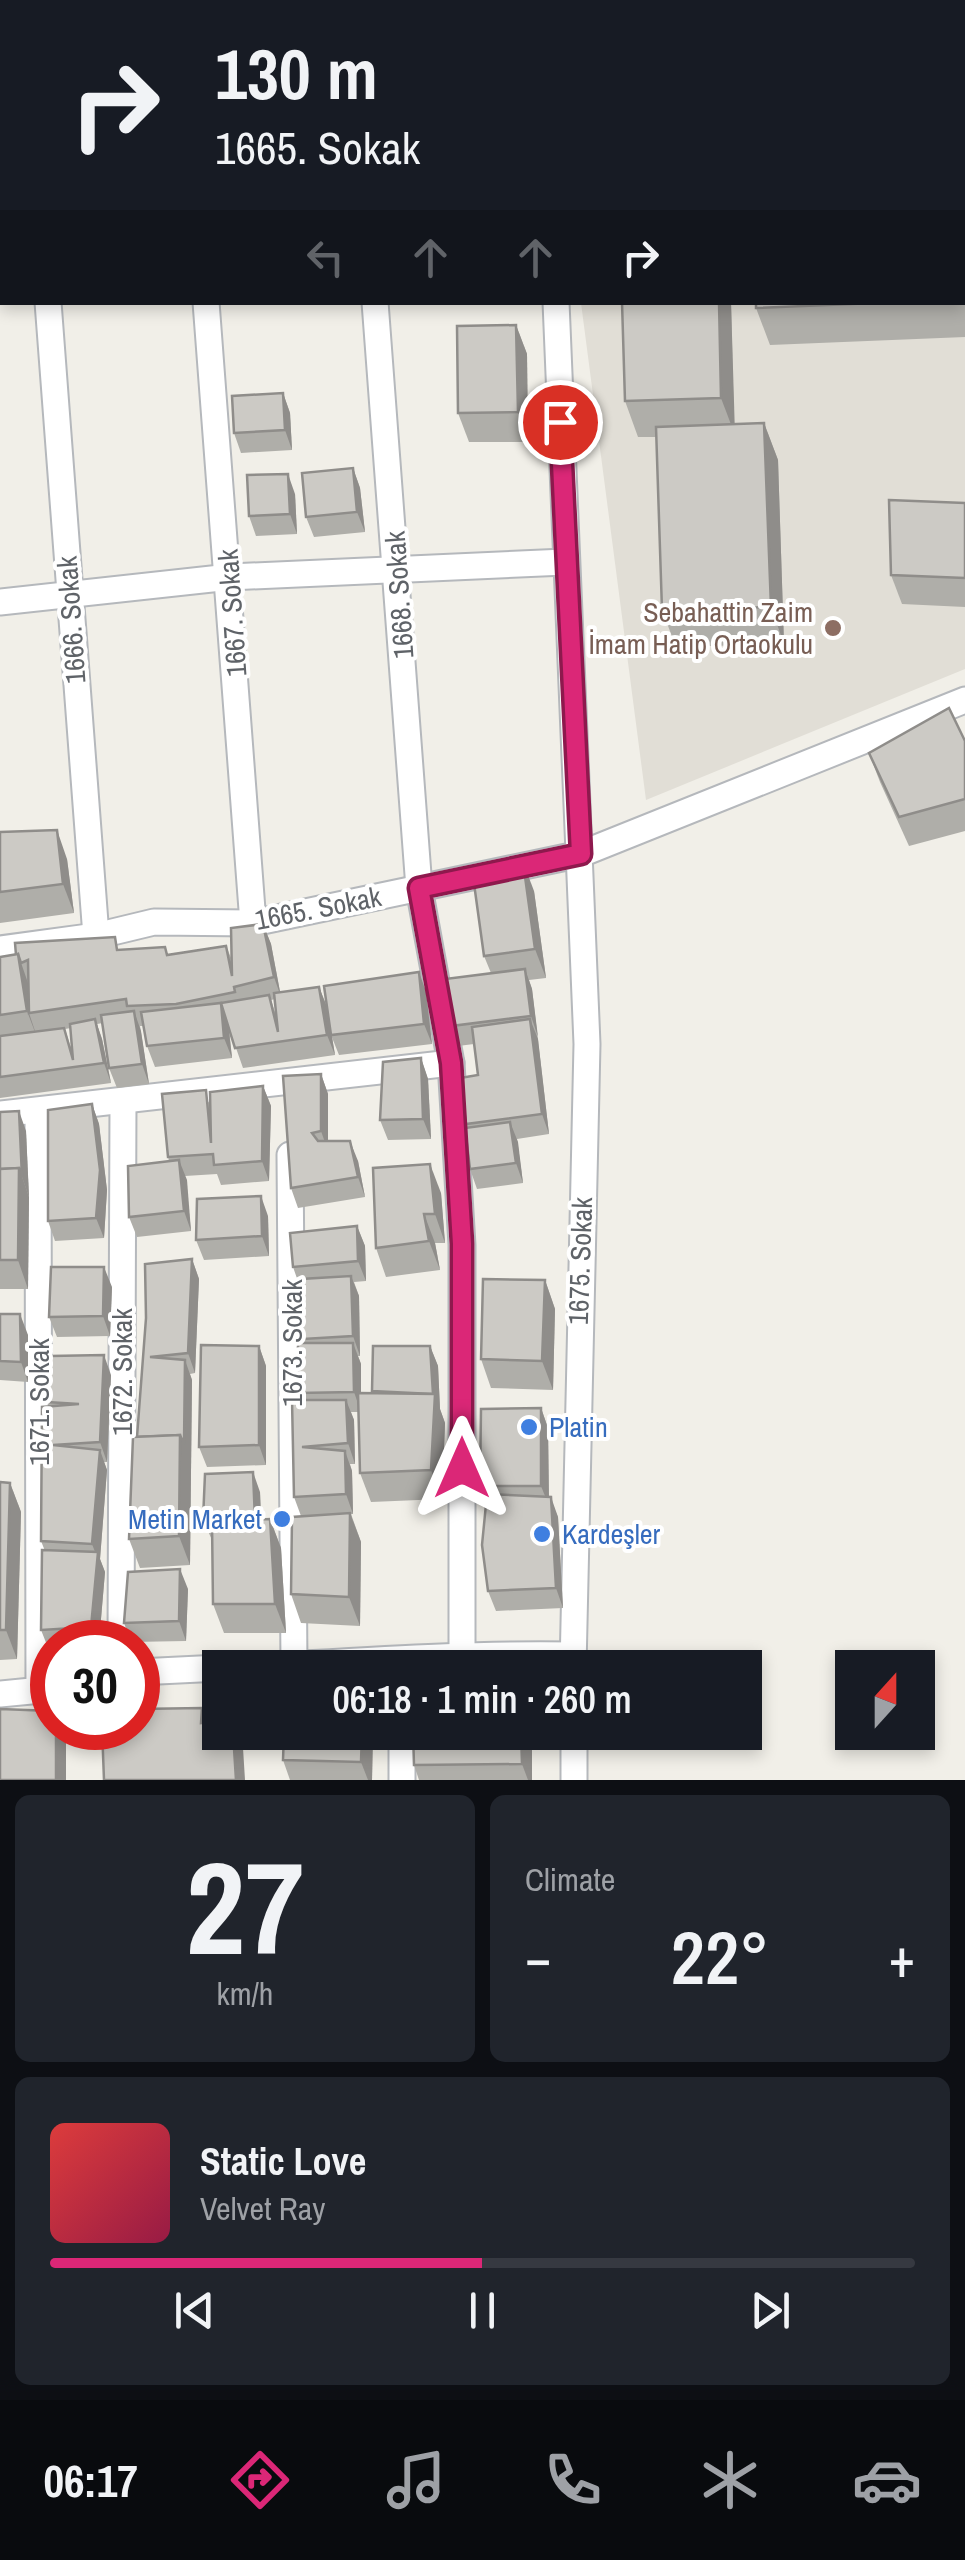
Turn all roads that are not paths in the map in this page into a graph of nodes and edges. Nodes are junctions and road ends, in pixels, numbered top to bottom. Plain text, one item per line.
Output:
1 (48, 305) edge
2 (206, 305) edge
3 (375, 305) edge
4 (556, 305) edge
5 (565, 562) junction
6 (397, 572) junction
7 (230, 578) junction
8 (68, 597) junction
9 (0, 602) edge
10 (965, 700) edge
11 (581, 854) junction
12 (419, 888) junction
13 (253, 924) junction
14 (96, 936) junction
15 (0, 949) edge
16 (451, 1063) junction
17 (290, 1082) junction
18 (123, 1102) junction
19 (38, 1112) junction
20 (0, 1114) edge
21 (45, 1620) edge
22 (121, 1620) edge
23 (294, 1650) edge
24 (462, 1650) edge
25 (573, 1650) edge
26 (202, 1669) edge
27 (160, 1671) edge
28 (30, 1691) edge
29 (0, 1694) edge
30 (402, 1750) edge
31 (574, 1750) edge
32 (402, 1780) edge
33 (574, 1780) edge

1 - 8 street, 1666. Sokak
2 - 7 street, 1667. Sokak
3 - 6 street, 1668. Sokak
4 - 5 street, 1675. Sokak
5 - 6 street
5 - 11 street, 1675. Sokak
6 - 7 street
6 - 12 street, 1668. Sokak
7 - 8 street
7 - 13 street, 1667. Sokak
8 - 9 street
8 - 14 street, 1666. Sokak
10 - 11 street, 1665. Sokak
11 - 12 street, 1665. Sokak
11 - 25 street, 1675. Sokak
12 - 13 street, 1665. Sokak
12 - 16 street, 1668. Sokak
13 - 14 street, 1665. Sokak
14 - 15 street, 1665. Sokak
16 - 17 street
16 - 24 street, 1668. Sokak
17 - 18 street
17 - 23 street, 1673. Sokak
18 - 19 street
18 - 22 street, 1672. Sokak
19 - 20 street
19 - 21 street, 1671. Sokak
26 - 27 street
28 - 29 street
30 - 32 street
31 - 33 street

